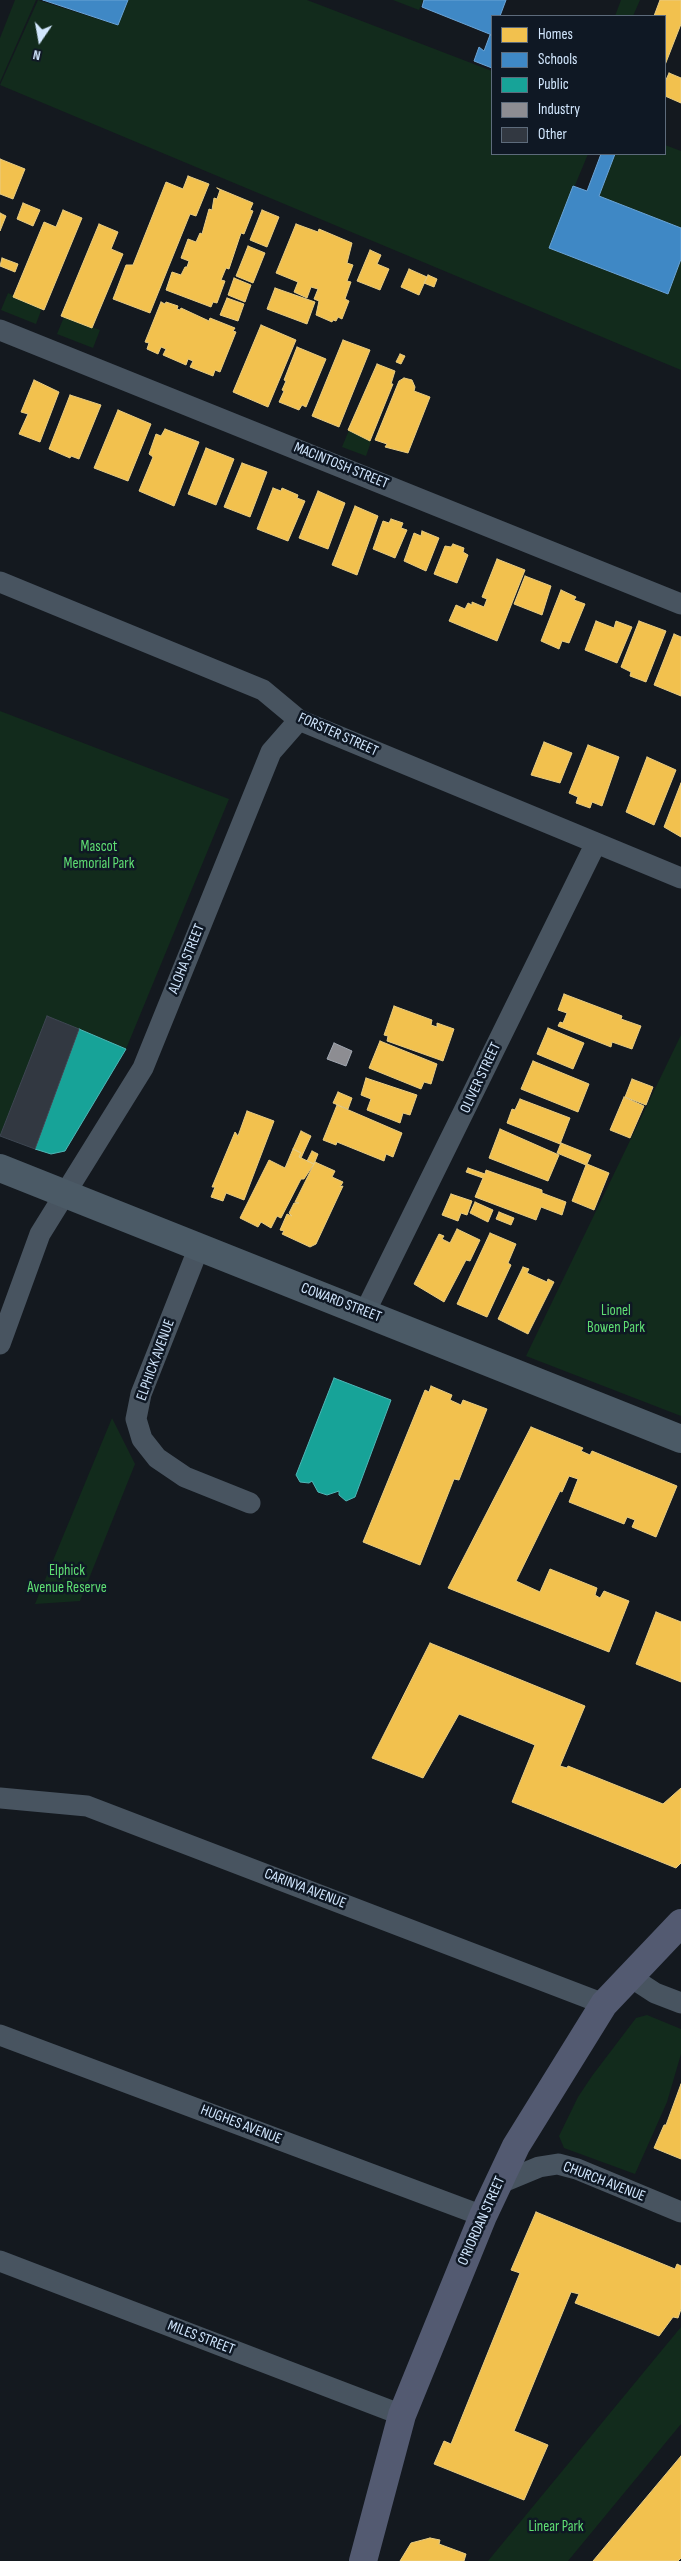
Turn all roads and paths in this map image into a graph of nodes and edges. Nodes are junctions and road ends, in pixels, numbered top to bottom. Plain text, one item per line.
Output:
1 (0, 330) edge
2 (0, 582) edge
3 (681, 604) edge
4 (298, 720) junction
5 (596, 843) junction
6 (681, 878) edge
7 (0, 1168) edge
8 (66, 1194) junction
9 (199, 1247) junction
10 (364, 1312) junction
11 (0, 1344) edge
12 (681, 1439) edge
13 (250, 1503) dead end
14 (0, 1798) edge
15 (681, 1923) edge
16 (629, 1976) junction
17 (681, 2003) edge
18 (604, 2004) junction
19 (0, 2035) edge
20 (498, 2184) junction
21 (681, 2212) edge
22 (483, 2216) junction
23 (0, 2261) edge
24 (402, 2415) junction
25 (363, 2561) edge

1 - 3 street, MACINTOSH STREET
2 - 4 street, FORSTER STREET
4 - 5 street, FORSTER STREET
4 - 8 street, ALOHA STREET
5 - 6 street, FORSTER STREET
5 - 10 street, OLIVER STREET
7 - 8 street, COWARD STREET
8 - 9 street, COWARD STREET
8 - 11 street, ALOHA STREET
9 - 10 street, COWARD STREET
9 - 13 street, ELPHICK AVENUE
10 - 12 street, COWARD STREET
14 - 18 street, CARINYA AVENUE
15 - 16 main road, O'RIORDAN STREET
16 - 17 street
16 - 18 main road, O'RIORDAN STREET
18 - 20 main road, O'RIORDAN STREET
19 - 22 street, HUGHES AVENUE
20 - 21 street, CHURCH AVENUE
20 - 22 main road, O'RIORDAN STREET
22 - 24 main road, O'RIORDAN STREET
23 - 24 street, MILES STREET
24 - 25 main road, O'RIORDAN STREET

